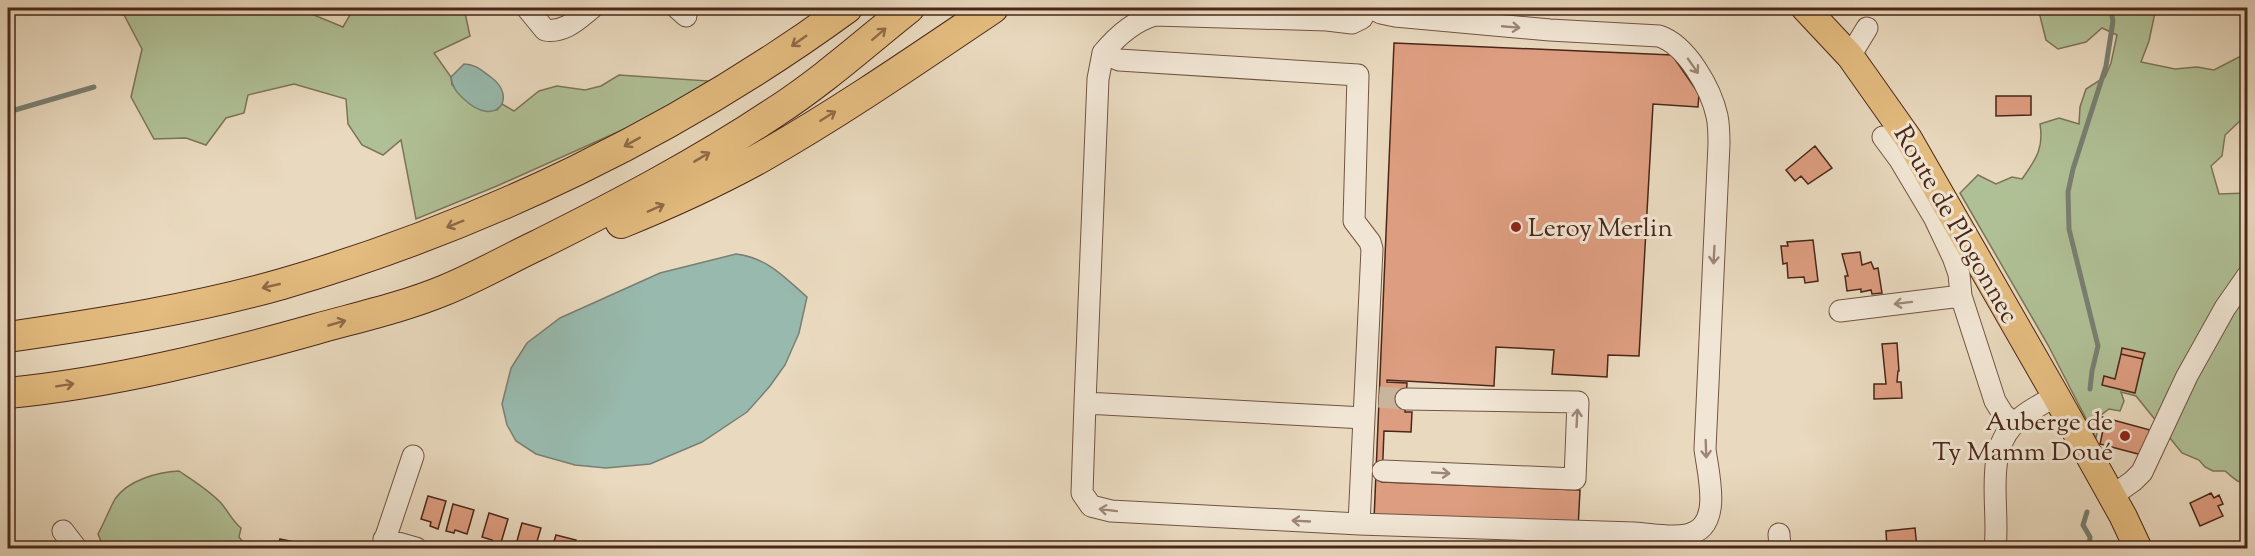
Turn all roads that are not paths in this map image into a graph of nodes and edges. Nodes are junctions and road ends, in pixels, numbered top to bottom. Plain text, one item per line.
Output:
1 (527, 8) edge
2 (592, 8) edge
3 (847, 8) edge
4 (909, 8) edge
5 (993, 8) edge
6 (1366, 8) edge
7 (1371, 8) edge
8 (1805, 8) edge
9 (1336, 14) edge
10 (1867, 28) dead end
11 (1103, 52) junction
12 (1850, 56) junction
13 (1883, 137) dead end
14 (2247, 275) edge
15 (445, 290) junction
16 (1961, 296) junction
17 (1840, 311) dead end
18 (8, 337) edge
19 (8, 393) edge
20 (2056, 396) junction
21 (1406, 399) tunnel mouth
22 (1085, 403) junction
23 (1364, 418) junction
24 (2014, 424) junction
25 (413, 456) dead end
26 (1373, 471) junction
27 (2118, 506) junction
28 (1359, 524) junction
29 (63, 531) dead end
30 (383, 544) edge
31 (76, 549) edge
32 (416, 549) edge
33 (1995, 549) edge
34 (2138, 549) edge
35 (2148, 549) edge

1 - 2 street
3 -> 18 highway
15 -> 4 highway
15 -> 5 highway
6 - 9 street
7 -> 28 street
8 - 12 main road, Route de Plogonnec
9 - 11 street
10 - 12 street
11 - 22 street
11 - 23 street
12 - 20 main road, Route de Plogonnec
13 - 16 street, Route de Plogonnec
14 - 27 street
19 -> 15 highway
16 -> 17 street, Route de Plogonnec
16 - 24 street, Route de Plogonnec
20 - 24 street
20 - 27 main road, Route de Plogonnec
26 -> 21 street
22 - 23 street
28 -> 22 street
23 - 26 street
24 - 33 street
25 - 30 street
26 - 28 street
27 - 34 main road, Route de Plogonnec
27 - 35 main road, Route de Plogonnec
29 - 31 street
30 - 32 street

